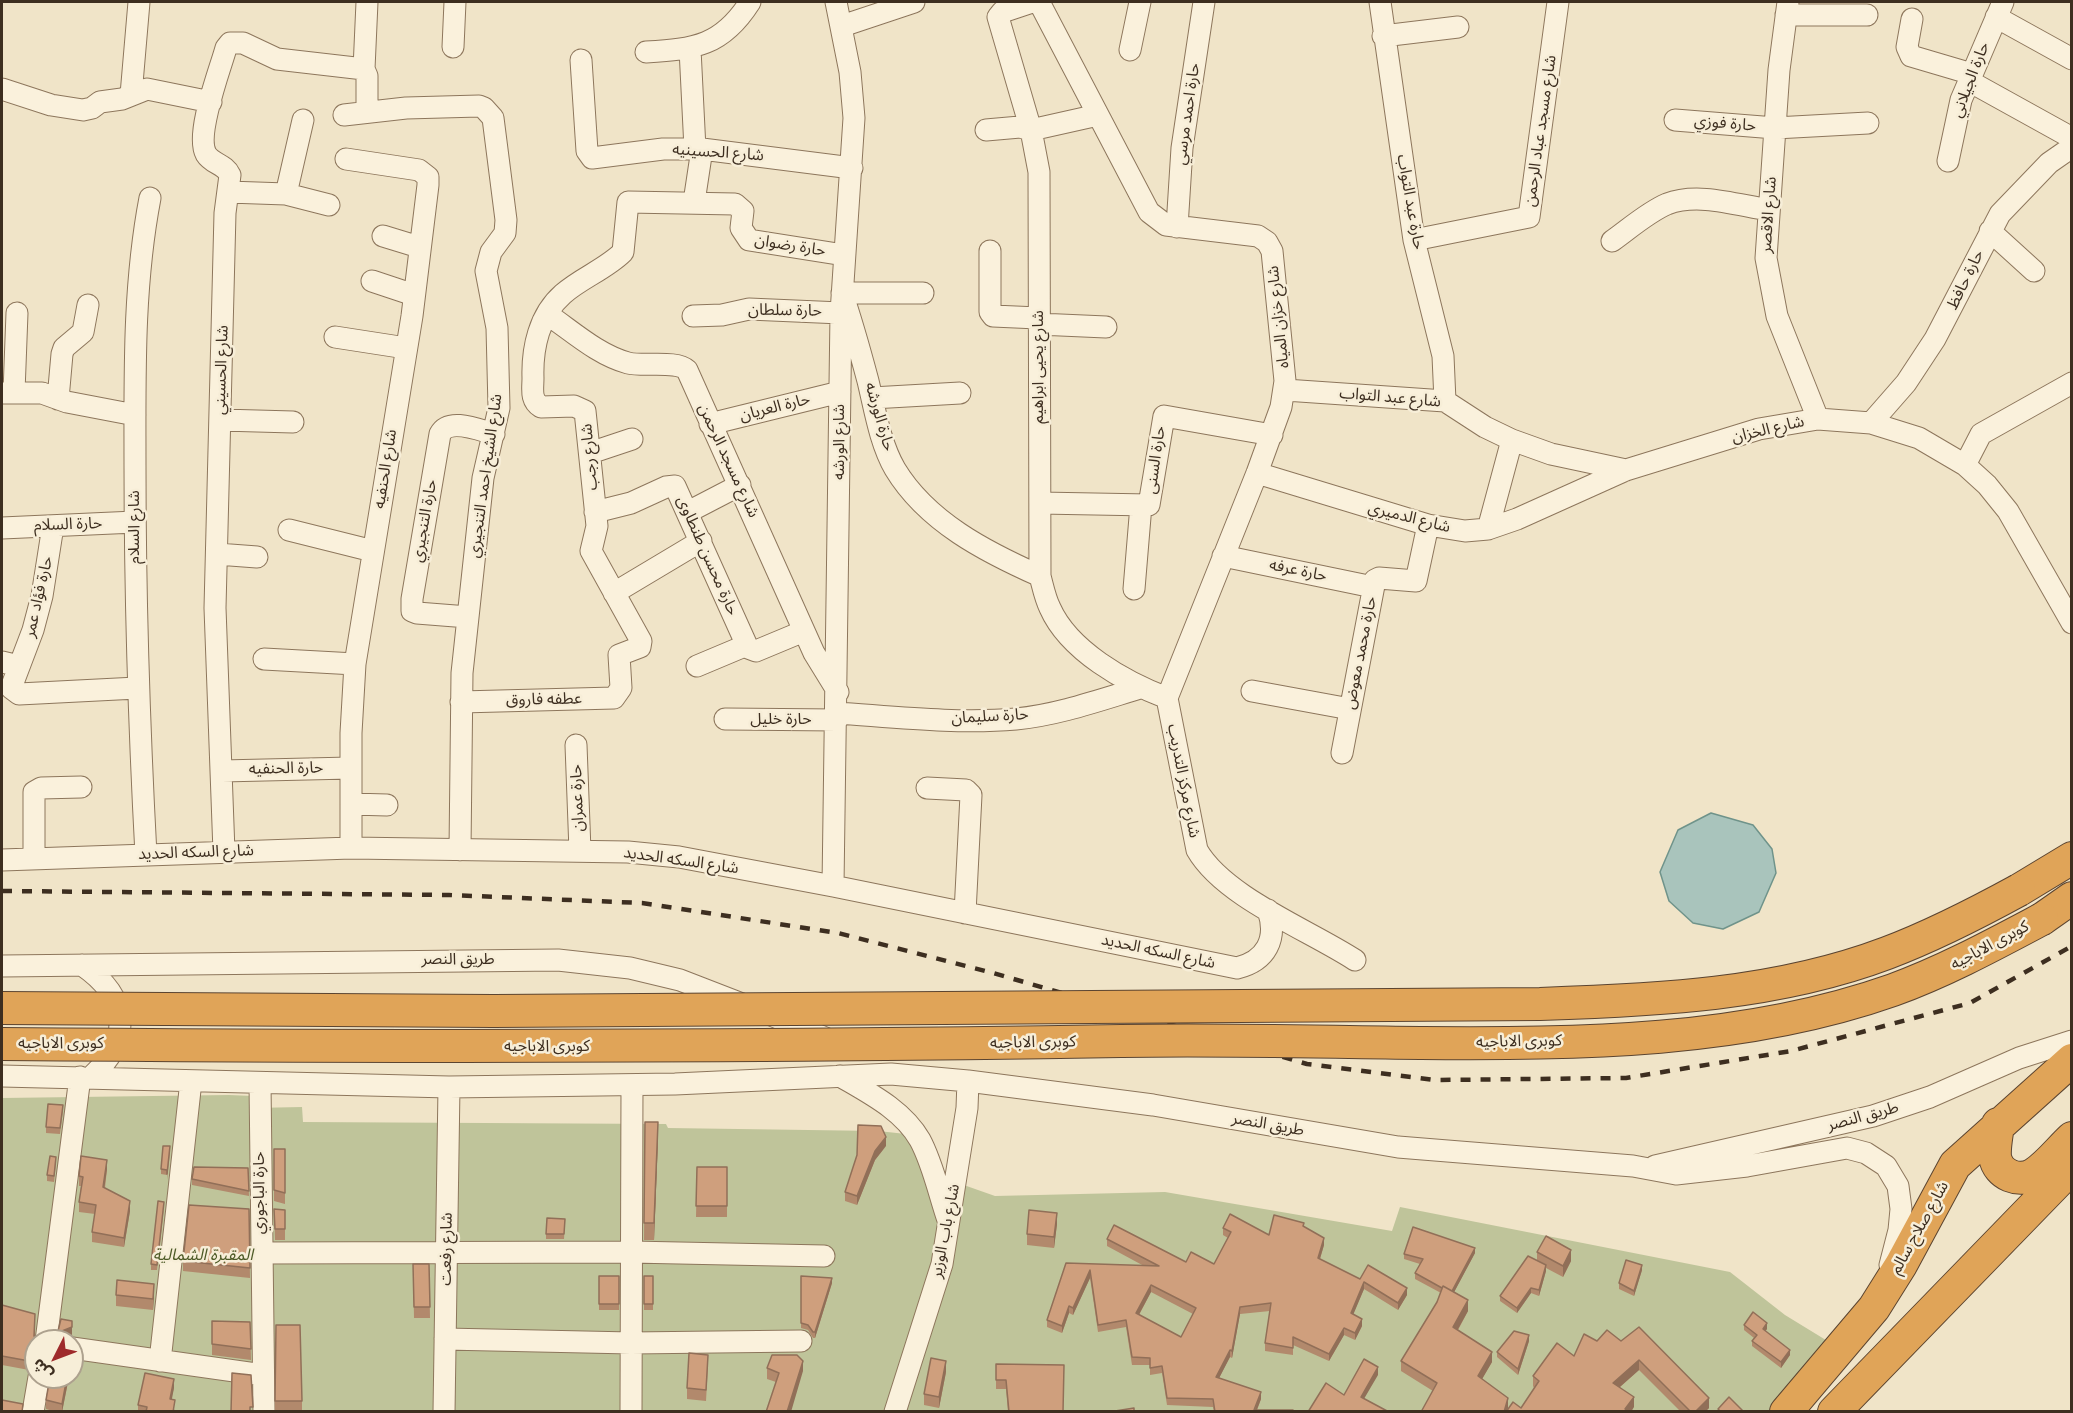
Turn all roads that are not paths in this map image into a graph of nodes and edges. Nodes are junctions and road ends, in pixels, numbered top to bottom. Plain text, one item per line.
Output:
1 (140, 2) edge
2 (367, 2) edge
3 (455, 2) edge
4 (750, 2) edge
5 (836, 2) edge
6 (914, 2) edge
7 (1032, 2) edge
8 (1039, 2) edge
9 (1140, 2) edge
10 (1204, 2) edge
11 (1380, 2) edge
12 (1558, 2) edge
13 (1787, 8) edge
14 (2000, 9) edge
15 (1867, 15) dead end
16 (1912, 19) dead end
17 (842, 26) junction
18 (1458, 27) dead end
19 (1383, 36) junction
20 (453, 47) dead end
21 (690, 49) junction
22 (1130, 50) dead end
23 (646, 52) dead end
24 (2072, 59) edge
25 (581, 60) dead end
26 (364, 69) junction
27 (1970, 77) junction
28 (2, 89) edge
29 (130, 95) junction
30 (211, 102) junction
31 (367, 112) junction
32 (345, 115) dead end
33 (1098, 115) junction
34 (303, 120) dead end
35 (1675, 120) dead end
36 (1868, 123) dead end
37 (1775, 128) junction
38 (986, 130) dead end
39 (1031, 130) junction
40 (2072, 138) edge
41 (2072, 147) edge
42 (699, 149) junction
43 (346, 159) dead end
44 (1948, 161) dead end
45 (852, 168) junction
46 (228, 192) junction
47 (286, 194) junction
48 (150, 198) dead end
49 (694, 201) junction
50 (329, 205) dead end
51 (1769, 210) junction
52 (1177, 227) junction
53 (1990, 231) junction
54 (383, 236) dead end
55 (1414, 240) junction
56 (1612, 241) dead end
57 (419, 247) junction
58 (990, 251) dead end
59 (844, 255) junction
60 (2034, 272) dead end
61 (372, 281) dead end
62 (923, 292) dead end
63 (414, 296) junction
64 (841, 303) junction
65 (88, 304) dead end
66 (17, 313) dead end
67 (547, 314) junction
68 (693, 316) dead end
69 (1038, 321) junction
70 (1106, 327) dead end
71 (335, 337) dead end
72 (8, 348) edge
73 (406, 348) junction
74 (2072, 383) edge
75 (1285, 390) junction
76 (840, 392) junction
77 (8, 393) edge
78 (960, 393) dead end
79 (872, 398) junction
80 (58, 399) junction
81 (1445, 400) junction
82 (135, 415) junction
83 (1818, 419) junction
84 (221, 420) junction
85 (293, 422) dead end
86 (1871, 423) junction
87 (710, 424) junction
88 (494, 434) junction
89 (1272, 435) junction
90 (632, 439) dead end
91 (1512, 440) junction
92 (590, 453) junction
93 (1965, 465) junction
94 (1626, 470) junction
95 (1257, 473) junction
96 (740, 485) junction
97 (1040, 503) junction
98 (1141, 505) junction
99 (595, 512) junction
100 (688, 512) junction
101 (135, 522) junction
102 (1428, 525) junction
103 (53, 526) junction
104 (2, 528) edge
105 (1488, 529) junction
106 (289, 530) dead end
107 (700, 541) junction
108 (373, 551) junction
109 (217, 554) junction
110 (1223, 556) junction
111 (257, 557) dead end
112 (1040, 576) junction
113 (1374, 587) junction
114 (1134, 589) dead end
115 (614, 593) junction
116 (468, 617) junction
117 (2072, 623) edge
118 (804, 631) junction
119 (747, 645) junction
120 (264, 659) dead end
121 (10, 664) edge
122 (355, 664) junction
123 (697, 666) dead end
124 (137, 688) junction
125 (621, 688) joint
126 (1140, 688) junction
127 (1252, 691) dead end
128 (1167, 698) junction
129 (461, 702) junction
130 (837, 708) junction
131 (1350, 709) junction
132 (725, 720) dead end
133 (576, 745) dead end
134 (1342, 753) dead end
135 (350, 768) junction
136 (222, 771) junction
137 (81, 787) dead end
138 (927, 788) dead end
139 (351, 804) junction
140 (387, 805) dead end
141 (351, 848) junction
142 (460, 850) junction
143 (580, 851) junction
144 (224, 852) junction
145 (146, 855) junction
146 (2072, 858) edge
147 (34, 860) junction
148 (2, 861) edge
149 (833, 886) junction
150 (2072, 898) edge
151 (1268, 910) junction
152 (965, 913) junction
153 (1355, 960) dead end
154 (82, 965) junction
155 (2, 966) edge
156 (2, 1008) edge
157 (2072, 1041) edge
158 (2, 1044) edge
159 (2072, 1060) edge
160 (891, 1074) junction
161 (2, 1076) edge
162 (840, 1076) junction
163 (85, 1077) junction
164 (191, 1081) junction
165 (968, 1081) junction
166 (260, 1083) junction
167 (632, 1085) junction
168 (449, 1087) junction
169 (1998, 1124) junction
170 (2072, 1138) edge
171 (2072, 1167) edge
172 (1646, 1169) junction
173 (949, 1226) junction
174 (447, 1252) junction
175 (631, 1252) junction
176 (260, 1253) junction
177 (824, 1256) dead end
178 (1874, 1308) junction
179 (48, 1329) edge
180 (445, 1339) junction
181 (801, 1341) dead end
182 (631, 1343) junction
183 (84, 1350) edge
184 (160, 1361) junction
185 (263, 1375) junction
186 (37, 1389) edge
187 (33, 1412) edge
188 (264, 1412) edge
189 (444, 1412) edge
190 (631, 1412) edge
191 (895, 1412) edge
192 (1786, 1412) edge
193 (1834, 1412) edge

1 - 29 street
2 - 26 street
3 - 20 street
4 - 21 street
5 - 17 street, شارع الورشه
6 - 17 street
7 - 39 street, شارع يحيى ابراهيم
8 - 33 street, شارع خزان المياه
9 - 22 street
10 - 52 street, حارة احمد مرسي
11 - 19 street, حارة عبد التواب
12 - 55 street, شارع مسجد عباد الرحمن
13 - 15 street
13 - 37 street, شارع الاقصر
14 - 24 street
14 - 27 street, حارة الجيلاني
16 - 27 street
17 - 45 street, شارع الورشه
18 - 19 street
19 - 55 street, حارة عبد التواب
21 - 23 street
21 - 42 street
25 - 42 street, شارع الحسينيه
26 - 30 street, شارع الحسيني
26 - 31 street
27 - 40 street
27 - 44 street, حارة الجيلاني
28 - 29 street
29 - 30 street
30 - 46 street, شارع الحسيني
31 - 32 street, شارع الشيخ احمد التنجيري
31 - 88 street, شارع الشيخ احمد التنجيري
33 - 39 street
33 - 52 street, شارع خزان المياه
34 - 47 street
35 - 37 street, حارة فوزي
36 - 37 street, حارة فوزي
37 - 51 street, شارع الاقصر
38 - 39 street
39 - 69 street, شارع يحيى ابراهيم
41 - 53 street, حارة حافظ
42 - 45 street, شارع الحسينيه
42 - 49 street
43 - 57 street, شارع الحنفيه
45 - 59 street, شارع الورشه
46 - 47 street
46 - 84 street, شارع الحسيني
47 - 50 street
48 - 82 street, شارع السلام
49 - 59 street, حارة رضوان
49 - 67 street, شارع رجب
51 - 56 street
51 - 83 street, شارع الاقصر
52 - 75 street, شارع خزان المياه
53 - 60 street
53 - 86 street, حارة حافظ
54 - 57 street
55 - 81 street, حارة عبد التواب
57 - 63 street, شارع الحنفيه
58 - 69 street
59 - 64 street, شارع الورشه
61 - 63 street
62 - 64 street, حارة سلطان
63 - 73 street, شارع الحنفيه
64 - 68 street, حارة سلطان
64 - 76 street, شارع الورشه
64 - 79 street, حارة الورشه
65 - 80 street
66 - 72 street
67 - 87 street, شارع مسجد الرحمن
67 - 92 street, شارع رجب
69 - 70 street
69 - 97 street, شارع يحيى ابراهيم
71 - 73 street
72 - 77 street
73 - 108 street, شارع الحنفيه
74 - 93 street
75 - 81 street, شارع عبد التواب
75 - 89 street, شارع خزان المياه
76 - 87 street, حارة العريان
76 - 130 street, شارع الورشه
77 - 80 street
78 - 79 street
79 - 112 street, حارة الورشه
80 - 82 street
81 - 91 street, شارع عبد التواب
82 - 101 street, شارع السلام
83 - 86 street, شارع الخزان
83 - 94 street, شارع الخزان
84 - 85 street
84 - 109 street, شارع الحسيني
86 - 93 street, شارع الخزان
87 - 96 street, شارع مسجد الرحمن
88 - 116 street, شارع الشيخ احمد التنجيري
88 - 116 street, حارة التنجيري
89 - 95 street, شارع خزان المياه
89 - 98 street, حارة السنى
90 - 92 street
91 - 94 street, شارع عبد التواب
91 - 105 street
92 - 99 street, شارع رجب
93 - 117 street, شارع الخزان
94 - 105 street, شارع الدميري
95 - 102 street, شارع الدميري
95 - 110 street, شارع خزان المياه
96 - 100 street
96 - 118 street, شارع مسجد الرحمن
97 - 98 street, حارة السنى
97 - 112 street, شارع يحيى ابراهيم
98 - 114 street
99 - 100 street, حارة محسن طنطاوى
99 - 115 street, شارع رجب
100 - 107 street, حارة محسن طنطاوى
101 - 103 street, حارة السلام
101 - 124 street, شارع السلام
102 - 105 street, شارع الدميري
102 - 113 street, حارة محمد معوض
103 - 104 street, حارة السلام
103 - 121 street, حارة فؤاد عمر
106 - 108 street
107 - 115 street
107 - 119 street, حارة محسن طنطاوى
108 - 122 street, شارع الحنفيه
109 - 111 street
109 - 136 street, شارع الحسيني
110 - 113 street, حارة عرفه
110 - 128 street, شارع خزان المياه
112 - 126 street, شارع يحيى ابراهيم
113 - 131 street, حارة محمد معوض
115 - 125 street, شارع رجب
116 - 129 street, شارع الشيخ احمد التنجيري
118 - 119 street
118 - 130 street, شارع مسجد الرحمن
119 - 123 street
120 - 122 street
121 - 124 street, حارة فؤاد عمر
122 - 135 street, شارع الحنفيه
124 - 145 street, شارع السلام
125 - 129 street, عطفه فاروق
126 - 128 street, شارع يحيى ابراهيم
126 - 130 street, حارة سليمان
127 - 131 street
128 - 151 street, شارع مركز التدريب
129 - 142 street, شارع الشيخ احمد التنجيري
130 - 132 street, حارة خليل
130 - 149 street, شارع الورشه
131 - 134 street, حارة محمد معوض
133 - 143 street, حارة عمران
135 - 136 street, حارة الحنفيه
135 - 139 street, شارع الحنفيه
136 - 144 street, شارع الحسيني
137 - 147 street
138 - 152 street
139 - 140 street
139 - 141 street, شارع الحنفيه
141 - 142 street, شارع السكه الحديد
141 - 144 street, شارع السكه الحديد
142 - 143 street, شارع السكه الحديد
143 - 149 street, شارع السكه الحديد
144 - 145 street, شارع السكه الحديد
145 - 147 street, شارع السكه الحديد
146 - 156 highway, bridge
147 - 148 street, شارع السكه الحديد
149 - 152 street, شارع السكه الحديد
150 - 158 highway, كوبرى الاباجيه, bridge
151 - 152 street, شارع السكه الحديد
151 - 153 street, شارع مركز التدريب
154 - 155 street, طريق النصر
154 - 160 street, طريق النصر
154 - 163 street
157 - 172 street, طريق النصر
159 - 169 highway, شارع صلاح سالم
160 - 162 street, طريق النصر
160 - 165 street, طريق النصر
161 - 163 street, طريق النصر
162 - 167 street, طريق النصر
162 - 173 street
163 - 164 street, طريق النصر
163 - 179 street
164 - 166 street, طريق النصر
164 - 184 street
165 - 172 street, طريق النصر
165 - 173 street, شارع باب الوزير
166 - 168 street, طريق النصر
166 - 176 street, حارة الباجوري
167 - 168 street, طريق النصر
167 - 175 street
168 - 174 street, شارع رفعت
169 - 170 highway
169 - 178 highway, شارع صلاح سالم
171 - 193 highway
172 - 178 street, طريق النصر
173 - 191 street, شارع باب الوزير
174 - 175 street
174 - 176 street
174 - 180 street, شارع رفعت
175 - 177 street
175 - 182 street
176 - 185 street, حارة الباجوري
178 - 192 highway, شارع صلاح سالم
180 - 182 street
180 - 189 street, شارع رفعت
181 - 182 street
182 - 190 street
183 - 184 street
184 - 185 street
185 - 188 street, حارة الباجوري
186 - 187 street

